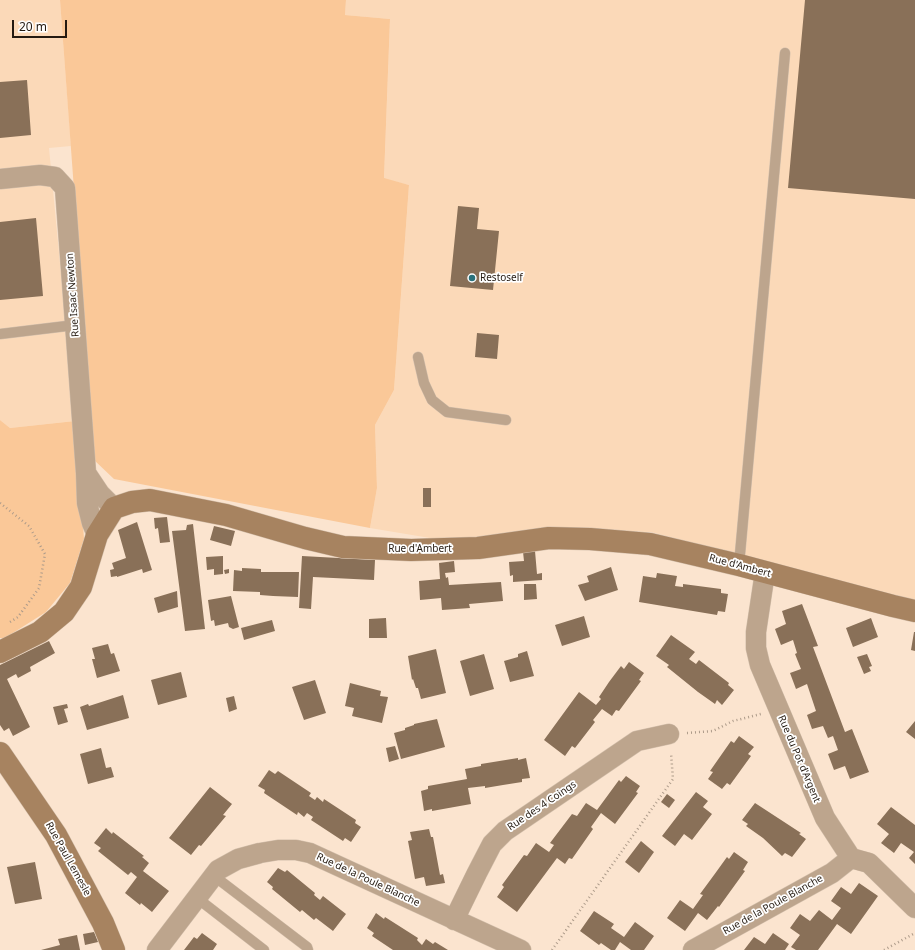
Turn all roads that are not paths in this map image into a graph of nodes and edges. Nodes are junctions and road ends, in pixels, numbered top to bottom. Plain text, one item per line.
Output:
1 (785, 53) dead end
2 (0, 179) edge
3 (75, 325) junction
4 (0, 334) edge
5 (418, 357) dead end
6 (506, 420) dead end
7 (86, 473) junction
8 (114, 508) junction
9 (97, 534) junction
10 (739, 565) junction
11 (765, 572) junction
12 (915, 611) edge
13 (0, 652) edge
14 (669, 734) road end
15 (0, 753) edge
16 (852, 858) junction
17 (214, 876) junction
18 (197, 898) junction
19 (915, 908) edge
20 (454, 920) junction
21 (114, 950) edge
22 (157, 950) edge
23 (264, 950) edge
24 (308, 950) edge
25 (521, 950) edge
26 (693, 950) edge

1 - 10 lane
2 - 3 street, Rue Isaac Newton
3 - 4 lane
3 - 7 street, Rue Isaac Newton
5 - 6 lane
7 - 8 street, Rue Isaac Newton
7 - 9 street, Rue Isaac Newton
8 - 9 street
8 - 10 street, Rue d'Ambert
9 - 13 street
10 - 11 street, Rue d'Ambert
11 - 12 street, Rue d'Ambert
11 - 16 street, Rue du Pot d'Argent
14 - 20 street, Rue des 4 Coings
15 - 21 street, Rue Paul Lemesle
16 - 19 street
16 - 26 street, Rue de la Poule Blanche
17 - 18 street, Rue de la Poule Blanche
17 - 20 street, Rue de la Poule Blanche
17 - 24 lane
18 - 22 street, Rue de la Poule Blanche
18 - 23 lane
20 - 25 street, Rue de la Poule Blanche

